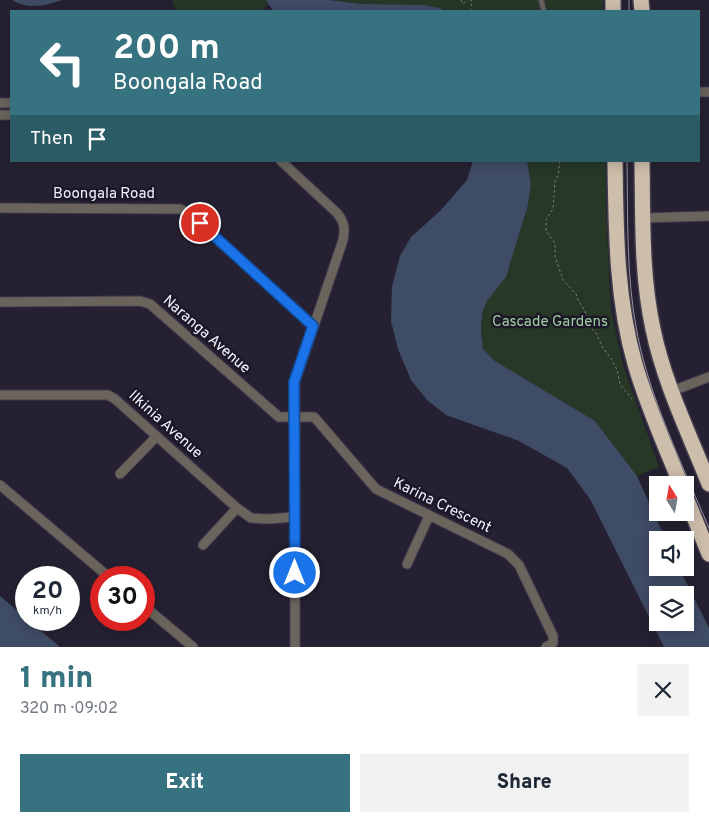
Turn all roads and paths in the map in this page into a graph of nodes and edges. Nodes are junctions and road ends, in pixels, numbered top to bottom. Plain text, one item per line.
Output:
1 (461, 0) edge
2 (467, 0) edge
3 (282, 162) edge
4 (560, 162) edge
5 (615, 162) edge
6 (642, 162) edge
7 (0, 208) edge
8 (709, 216) edge
9 (643, 218) junction
10 (0, 302) edge
11 (313, 326) junction
12 (709, 377) edge
13 (672, 391) junction
14 (0, 395) edge
15 (632, 399) dead end
16 (294, 417) junction
17 (156, 437) junction
18 (120, 474) dead end
19 (677, 476) edge
20 (709, 484) edge
21 (0, 485) edge
22 (237, 508) junction
23 (429, 516) junction
24 (295, 517) junction
25 (694, 517) edge
26 (203, 545) dead end
27 (709, 554) edge
28 (407, 564) dead end
29 (96, 566) edge
30 (155, 615) edge
31 (549, 645) edge
32 (193, 647) edge
33 (295, 647) edge

1 - 2 path
3 - 11 street
4 - 15 path
5 - 19 highway
6 - 9 highway
7 - 11 street, Boongala Road
8 - 9 street
9 - 13 highway
10 - 16 street, Naranga Avenue
11 - 16 street
12 - 13 street
13 - 20 highway
14 - 17 street, Ilkinia Avenue
16 - 23 street, Karina Crescent
16 - 24 street
17 - 18 street
17 - 22 street, Ilkinia Avenue
21 - 29 street
22 - 24 street, Ilkinia Avenue
22 - 26 street
23 - 28 street
23 - 31 street, Karina Crescent
24 - 33 street
25 - 27 highway
30 - 32 street

